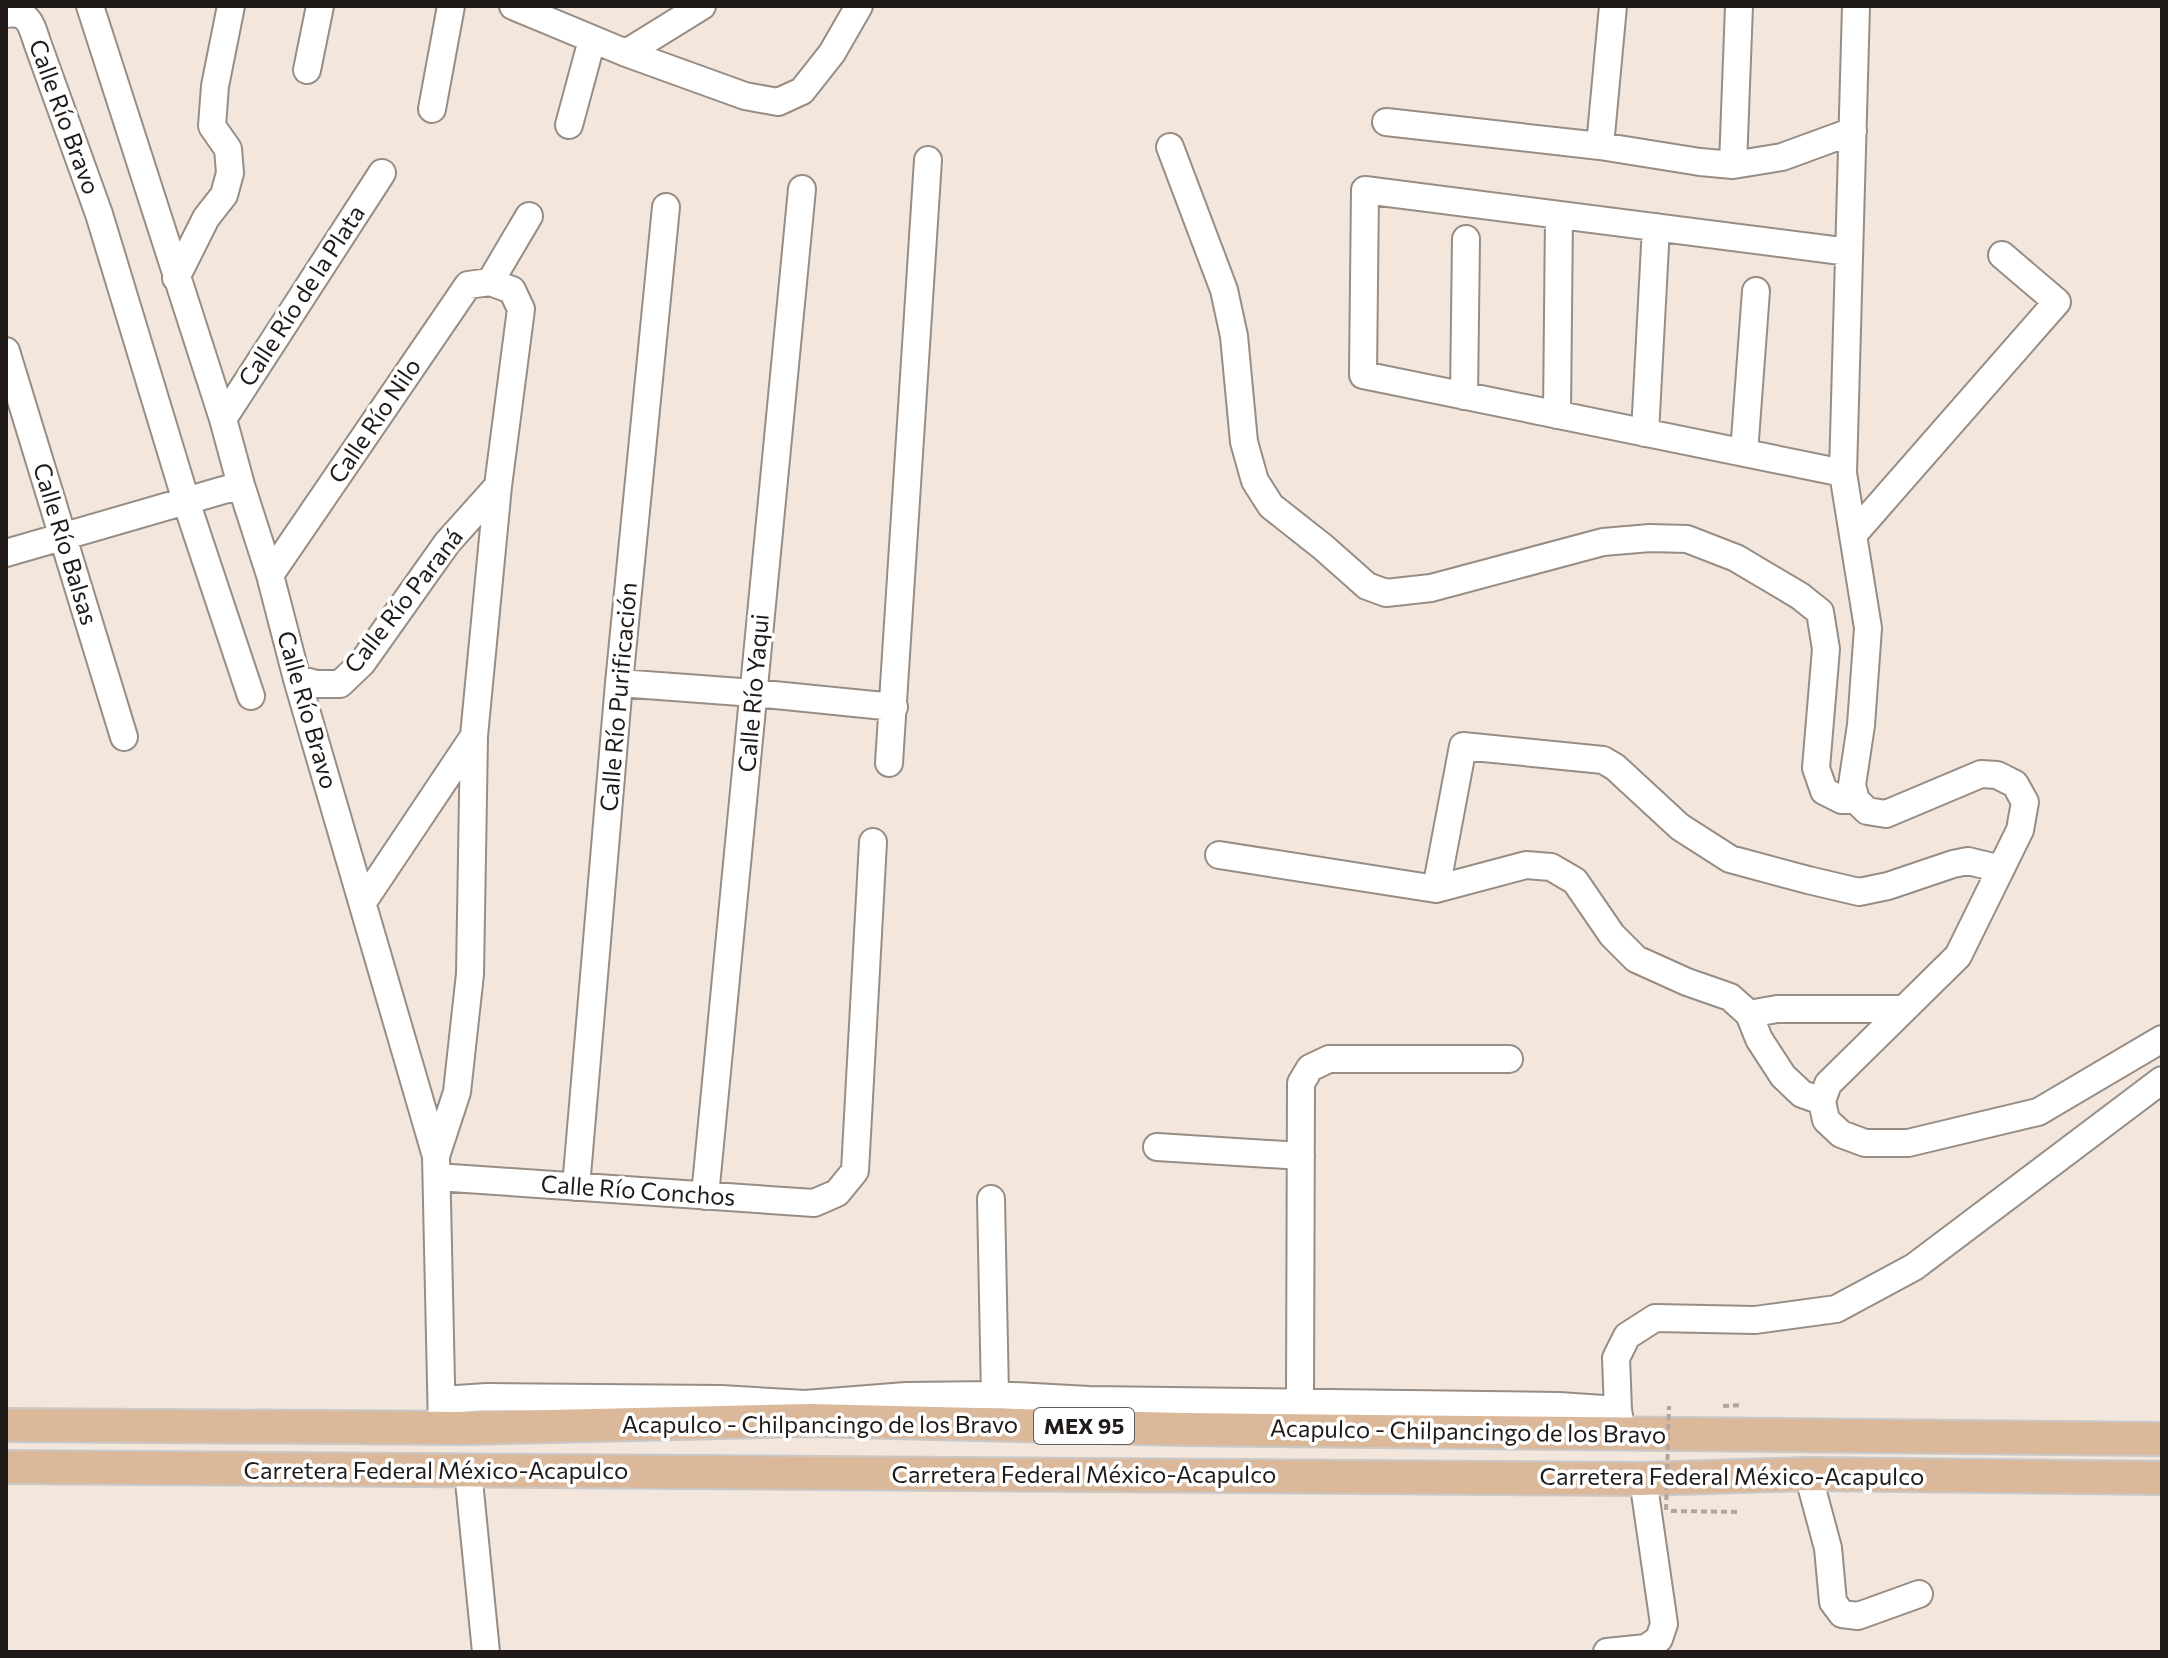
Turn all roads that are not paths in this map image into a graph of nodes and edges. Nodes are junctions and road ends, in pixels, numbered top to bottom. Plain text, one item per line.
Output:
1 (90, 6) edge
2 (231, 6) edge
3 (320, 6) edge
4 (451, 6) edge
5 (513, 6) edge
6 (702, 6) edge
7 (859, 6) edge
8 (1613, 6) edge
9 (1739, 6) edge
10 (1856, 6) edge
11 (6, 14) edge
12 (592, 40) junction
13 (626, 53) junction
14 (307, 70) dead end
15 (432, 109) dead end
16 (1386, 122) dead end
17 (569, 125) dead end
18 (1853, 131) junction
19 (1600, 146) junction
20 (1170, 147) dead end
21 (928, 160) dead end
22 (1733, 165) junction
23 (382, 173) dead end
24 (802, 189) dead end
25 (666, 207) dead end
26 (1559, 215) junction
27 (529, 216) dead end
28 (1656, 227) junction
29 (1466, 239) dead end
30 (1849, 252) junction
31 (2002, 255) dead end
32 (176, 278) junction
33 (490, 282) junction
34 (1756, 291) dead end
35 (6, 351) edge
36 (1464, 396) junction
37 (1557, 415) junction
38 (223, 419) junction
39 (1645, 433) junction
40 (1744, 453) junction
41 (1843, 473) junction
42 (241, 485) junction
43 (498, 486) junction
44 (186, 501) junction
45 (1853, 535) junction
46 (62, 536) junction
47 (6, 553) edge
48 (270, 575) junction
49 (297, 679) junction
50 (619, 683) junction
51 (754, 693) junction
52 (251, 696) dead end
53 (894, 707) junction
54 (474, 736) junction
55 (124, 737) dead end
56 (889, 763) dead end
57 (1856, 800) junction
58 (873, 842) dead end
59 (1219, 855) dead end
60 (2001, 869) junction
61 (1436, 889) junction
62 (363, 902) junction
63 (1904, 1009) junction
64 (1749, 1014) junction
65 (2162, 1039) edge
66 (1509, 1059) dead end
67 (2162, 1080) edge
68 (1822, 1101) junction
69 (1157, 1147) dead end
70 (1301, 1156) junction
71 (437, 1166) junction
72 (576, 1187) junction
73 (705, 1196) junction
74 (991, 1199) dead end
75 (995, 1395) junction
76 (1300, 1402) junction
77 (442, 1414) junction
78 (1620, 1422) junction
79 (6, 1425) edge
80 (2162, 1439) edge
81 (6, 1467) edge
82 (468, 1471) junction
83 (1808, 1474) junction
84 (2162, 1478) edge
85 (1643, 1479) junction
86 (1919, 1594) dead end
87 (486, 1652) edge
88 (1607, 1652) edge

1 - 32 street, Calle Río Bravo
2 - 32 street
3 - 14 street
4 - 15 street
5 - 12 street
6 - 13 street
7 - 13 street
8 - 19 street
9 - 22 street
10 - 18 street
11 - 44 street, Calle Río Bravo
12 - 13 street
12 - 17 street
16 - 19 street
18 - 22 street
18 - 30 street
19 - 22 street
20 - 57 street
21 - 53 street
23 - 38 street, Calle Río de la Plata
24 - 51 street, Calle Río Yaqui
25 - 50 street, Calle Río Purificación
26 - 28 street
26 - 36 street
26 - 37 street
27 - 33 street
28 - 30 street
28 - 39 street
29 - 36 street
30 - 41 street
31 - 45 street
32 - 38 street, Calle Río Bravo
33 - 43 street
33 - 48 street, Calle Río Nilo
34 - 40 street
35 - 46 street, Calle Río Balsas
36 - 37 street
37 - 39 street
38 - 42 street, Calle Río Bravo
39 - 40 street
40 - 41 street
41 - 45 street
42 - 44 street
42 - 48 street, Calle Río Bravo
43 - 49 street, Calle Río Paraná
43 - 54 street
44 - 46 street
44 - 52 street, Calle Río Bravo
45 - 57 street
46 - 47 street
46 - 55 street, Calle Río Balsas
48 - 49 street, Calle Río Bravo
49 - 62 street, Calle Río Bravo
50 - 51 street
50 - 72 street, Calle Río Purificación
51 - 53 street
51 - 73 street, Calle Río Yaqui
53 - 56 street
54 - 62 street
54 - 71 street
57 - 60 street
58 - 73 street, Calle Río Conchos
59 - 61 street
60 - 61 street
60 - 63 street
61 - 64 street
62 - 71 street, Calle Río Bravo
63 - 64 street
63 - 68 street
64 - 68 street
65 - 68 street
66 - 70 street
67 - 78 street
69 - 70 street
70 - 76 street
71 - 72 street, Calle Río Conchos
71 - 77 street, Calle Río Bravo
72 - 73 street, Calle Río Conchos
74 - 75 street
75 - 76 street
75 - 77 street
76 - 78 street
77 - 78 main road, Acapulco - Chilpancingo de los Bravo / MEX 95
77 - 79 main road, Acapulco - Chilpancingo de los Bravo / MEX 95
78 - 80 main road, Acapulco - Chilpancingo de los Bravo / MEX 95
81 - 82 main road, Carretera Federal México-Acapulco / MEX 95
82 - 85 main road, Carretera Federal México-Acapulco / MEX 95
82 - 87 street
83 - 84 main road, Carretera Federal México-Acapulco / MEX 95
83 - 85 main road, Carretera Federal México-Acapulco / MEX 95
83 - 86 street
85 - 88 street

